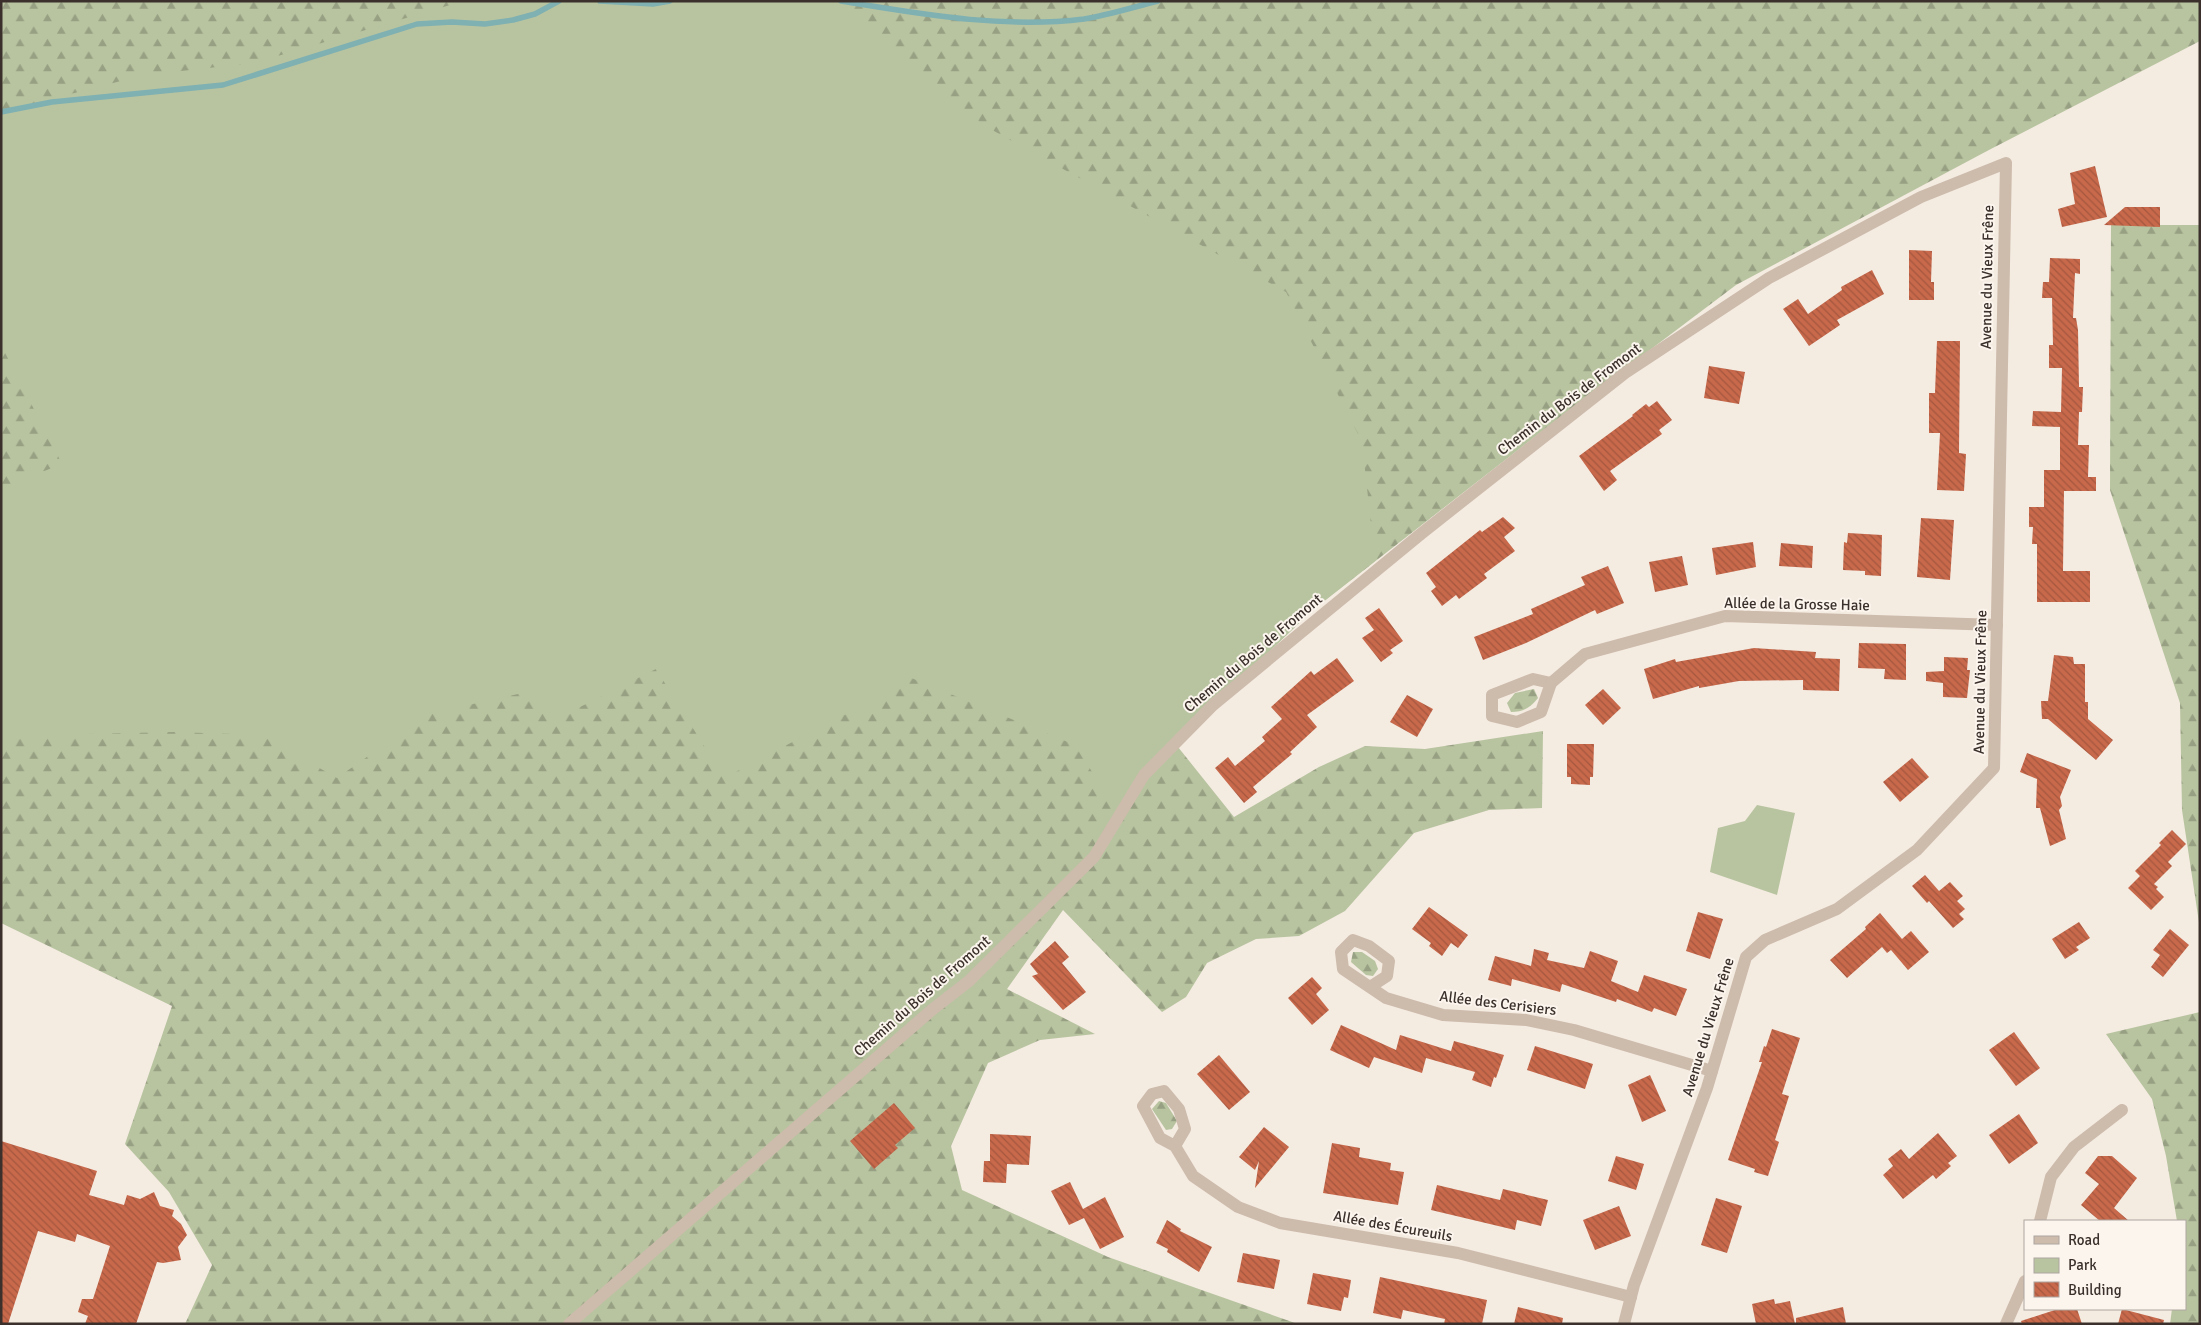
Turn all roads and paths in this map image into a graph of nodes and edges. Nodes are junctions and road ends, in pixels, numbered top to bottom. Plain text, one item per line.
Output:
1 (2006, 163) joint
2 (1997, 625) junction
3 (1551, 683) junction
4 (1370, 987) dead end
5 (1712, 1071) junction
6 (2122, 1110) dead end
7 (1174, 1146) dead end
8 (2040, 1220) edge
9 (2024, 1283) edge
10 (1631, 1297) junction
11 (569, 1324) edge
12 (1624, 1324) edge
13 (2006, 1324) edge

1 - 2 street, Avenue du Vieux Frêne
1 - 11 street, Chemin du Bois de Fromont
2 - 3 street, Allée de la Grosse Haie
2 - 5 street, Avenue du Vieux Frêne
3 - 3 street
4 - 5 street, Allée des Cerisiers
5 - 10 street, Avenue du Vieux Frêne
6 - 8 street
7 - 10 street, Allée des Écureuils
9 - 13 street
10 - 12 street, Avenue du Vieux Frêne

